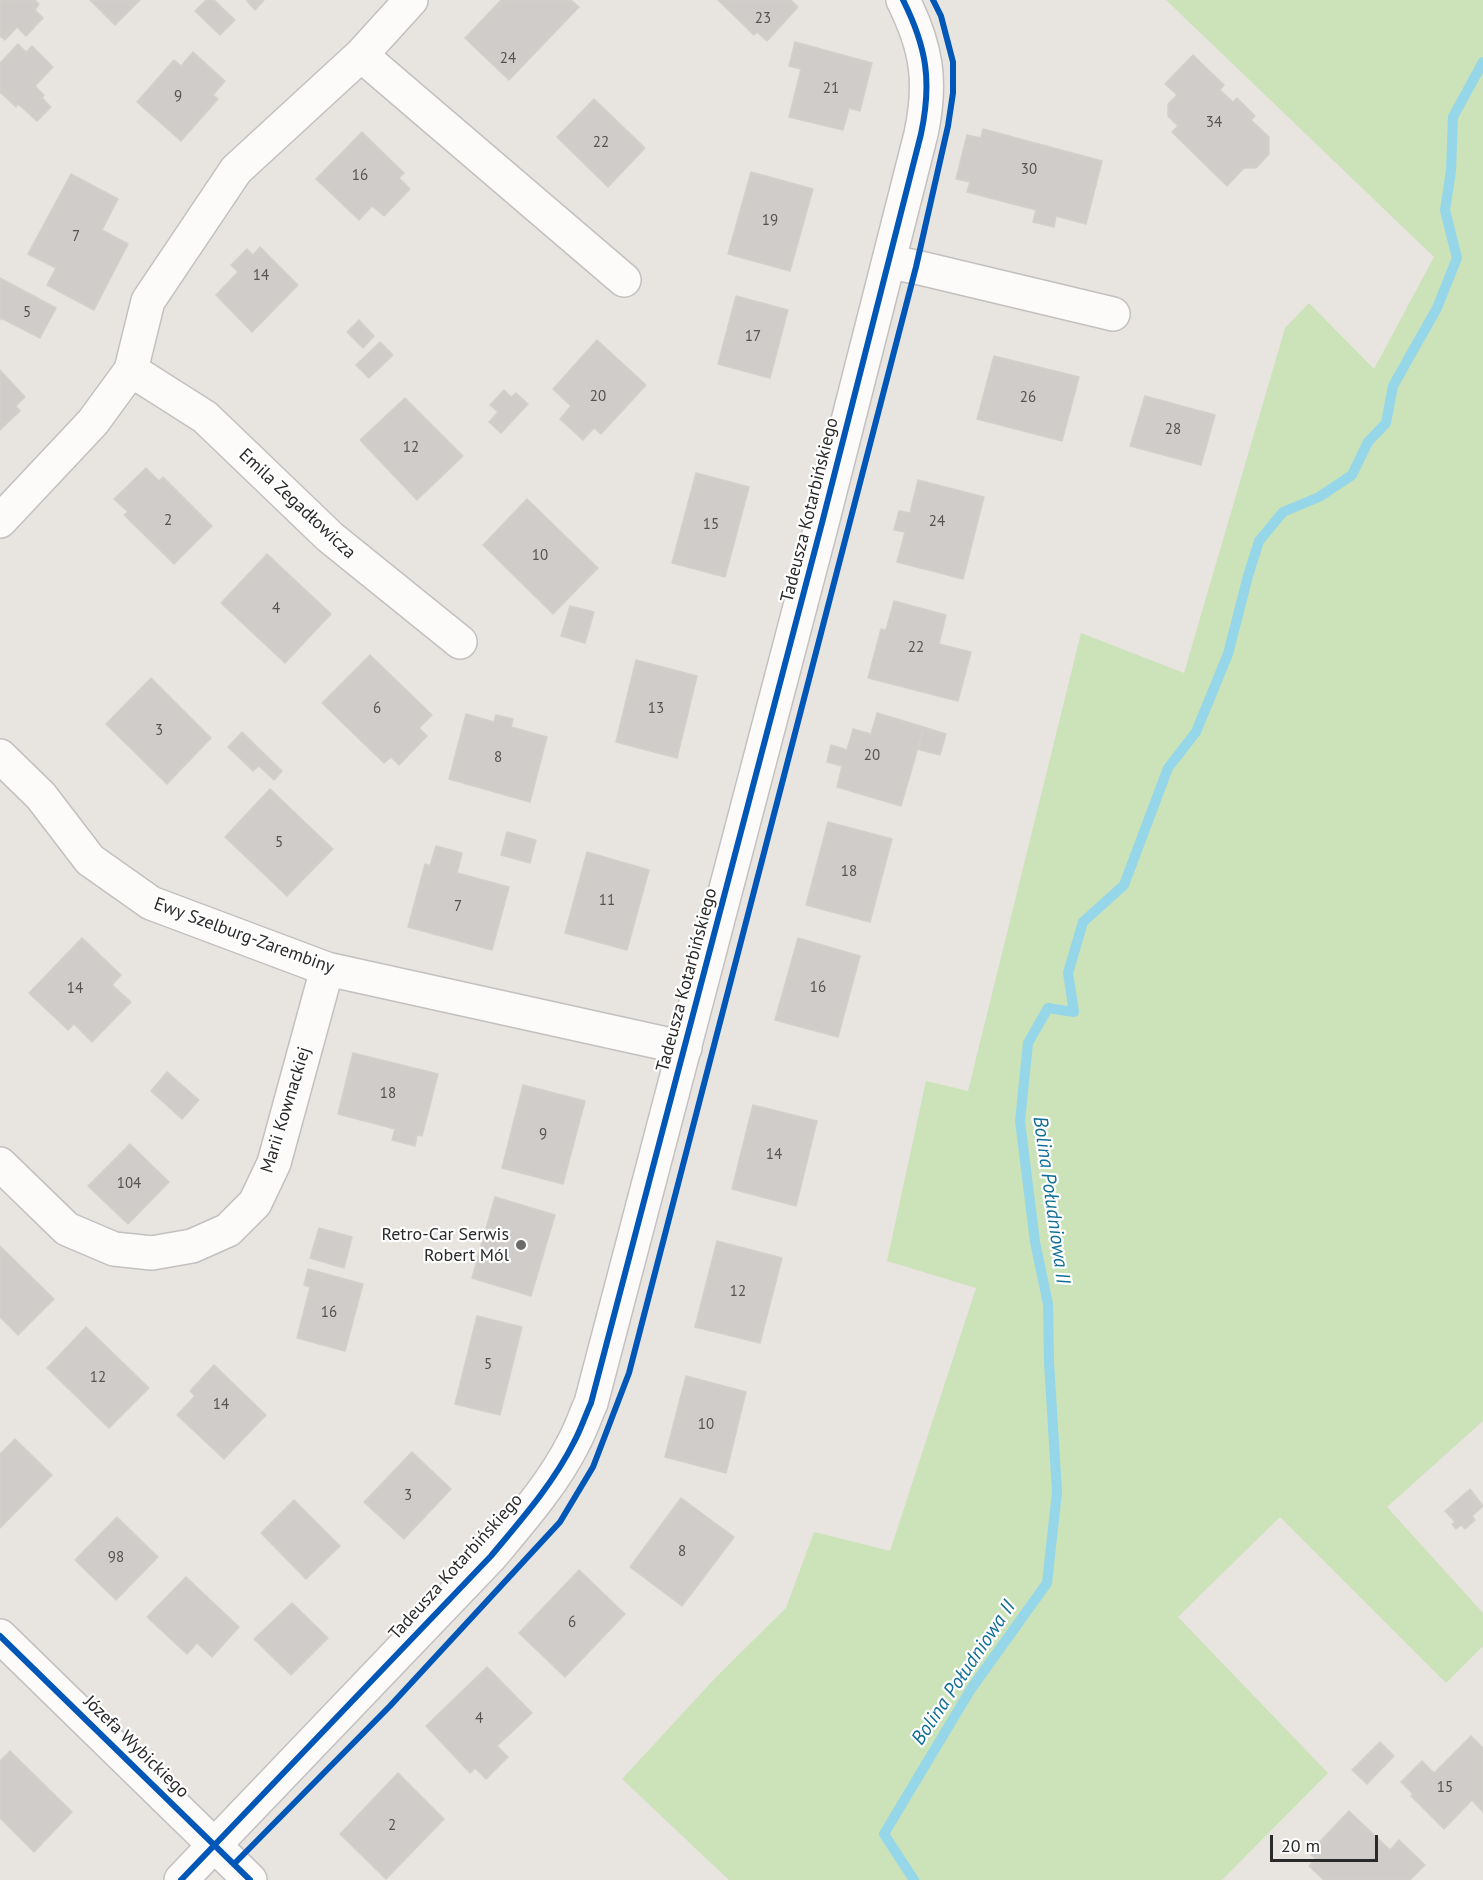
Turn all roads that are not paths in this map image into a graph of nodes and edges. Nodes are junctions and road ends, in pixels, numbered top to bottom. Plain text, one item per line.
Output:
1 (411, 0) edge
2 (903, 0) edge
3 (361, 55) junction
4 (889, 262) junction
5 (624, 280) dead end
6 (1113, 314) dead end
7 (131, 370) junction
8 (0, 521) edge
9 (460, 642) dead end
10 (0, 756) edge
11 (327, 969) junction
12 (685, 1048) junction
13 (0, 1164) edge
14 (0, 1636) edge
15 (215, 1845) junction
16 (181, 1880) edge
17 (250, 1880) edge

1 - 3 street
2 - 4 street, Tadeusza Kotarbińskiego
3 - 5 street
3 - 7 street
4 - 6 street
4 - 12 street, Tadeusza Kotarbińskiego
7 - 8 street
7 - 9 street, Emila Zegadłowicza
10 - 11 street, Ewy Szelburg-Zarembiny
11 - 12 street, Ewy Szelburg-Zarembiny
11 - 13 street, Marii Kownackiej
12 - 15 street, Tadeusza Kotarbińskiego
14 - 15 street, Józefa Wybickiego
15 - 16 street, Tadeusza Kotarbińskiego
15 - 17 street, Józefa Wybickiego

